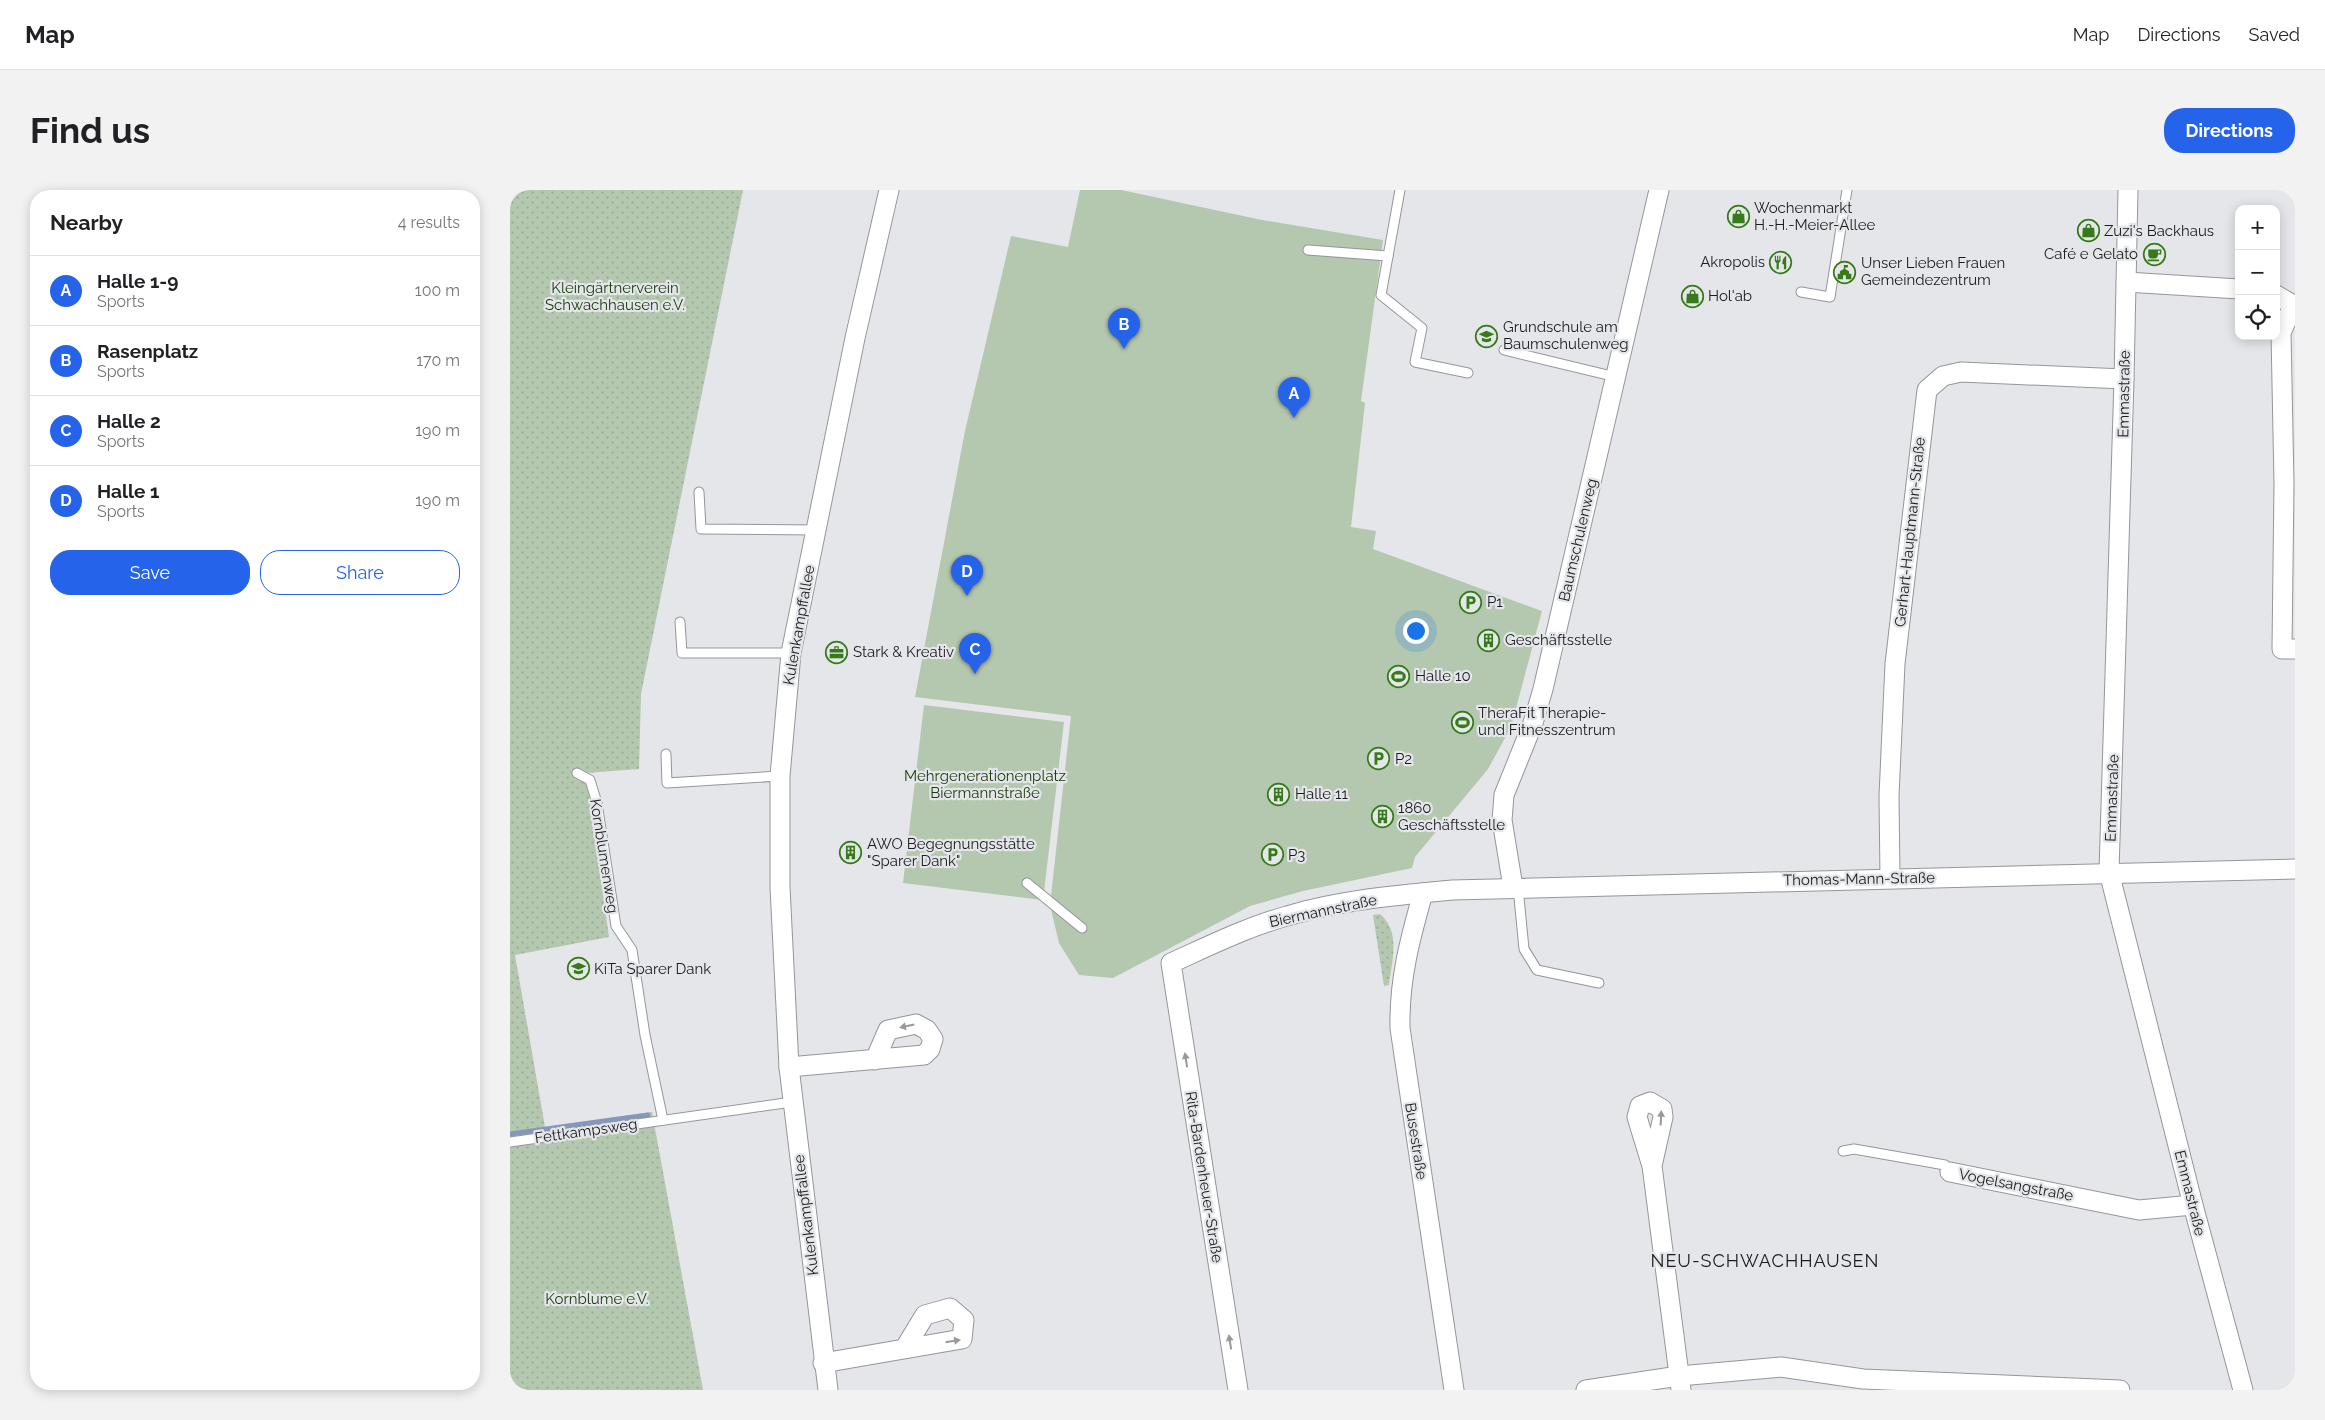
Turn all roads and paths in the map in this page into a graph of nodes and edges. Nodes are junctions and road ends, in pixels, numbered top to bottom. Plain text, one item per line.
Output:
1 (889, 190) edge
2 (1400, 190) edge
3 (1659, 190) edge
4 (1847, 190) edge
5 (2128, 190) edge
6 (1308, 250) dead end
7 (1388, 256) junction
8 (2126, 282) junction
9 (2235, 289) edge
10 (1800, 292) dead end
11 (2280, 297) edge
12 (2294, 305) edge
13 (1504, 350) dead end
14 (1468, 373) dead end
15 (1616, 377) junction
16 (2124, 379) junction
17 (2289, 484) edge
18 (699, 492) dead end
19 (816, 530) junction
20 (680, 622) dead end
21 (2295, 649) edge
22 (791, 653) junction
23 (666, 754) dead end
24 (577, 773) dead end
25 (780, 776) junction
26 (2295, 869) edge
27 (2109, 872) junction
28 (1890, 878) junction
29 (1027, 884) dead end
30 (1515, 887) junction
31 (1423, 893) junction
32 (1082, 928) dead end
33 (1171, 963) joint
34 (1599, 983) dead end
35 (875, 1060) dead end
36 (789, 1067) junction
37 (792, 1102) junction
38 (663, 1120) junction
39 (510, 1142) edge
40 (1843, 1151) dead end
41 (1652, 1166) dead end
42 (1950, 1172) joint
43 (2193, 1205) junction
44 (905, 1348) dead end
45 (824, 1363) junction
46 (1680, 1383) edge
47 (828, 1390) edge
48 (1238, 1390) edge
49 (1454, 1390) edge
50 (1586, 1390) edge
51 (2120, 1390) edge
52 (2243, 1390) edge

1 - 19 street, Kulenkampffallee
2 - 7 lane
3 - 15 street, Baumschulenweg
4 - 10 lane
5 - 8 street, Emmastraße
6 - 7 lane
7 - 14 lane
8 - 9 street
8 - 16 street, Emmastraße
11 - 12 street
12 - 17 street
13 - 15 lane
15 - 30 street, Baumschulenweg
16 - 27 street, Emmastraße
16 - 28 street, Gerhart-Hauptmann-Straße
17 - 21 street
18 - 19 lane
19 - 22 street, Kulenkampffallee
20 - 22 lane
22 - 25 street, Kulenkampffallee
23 - 25 lane
24 - 38 lane, Kornblumenweg
25 - 36 street, Kulenkampffallee
26 - 27 street, Thomas-Mann-Straße
27 - 28 street, Thomas-Mann-Straße
27 - 43 street, Emmastraße
28 - 30 street, Thomas-Mann-Straße
29 - 32 lane
30 - 31 street, Thomas-Mann-Straße
30 - 34 lane
31 - 33 street, Biermannstraße
31 - 49 street, Busestraße
48 -> 33 street, Rita-Bardenheuer-Straße
35 - 36 street
36 - 37 street, Kulenkampffallee
37 - 38 lane, Fettkampsweg
37 - 45 street, Kulenkampffallee
38 - 39 lane, Fettkampsweg
40 - 42 lane, Vogelsangstraße
41 - 46 street
42 - 43 street, Vogelsangstraße
43 - 52 street, Emmastraße
44 - 45 street
45 - 47 street, Kulenkampffallee
46 - 50 street
46 - 51 street

